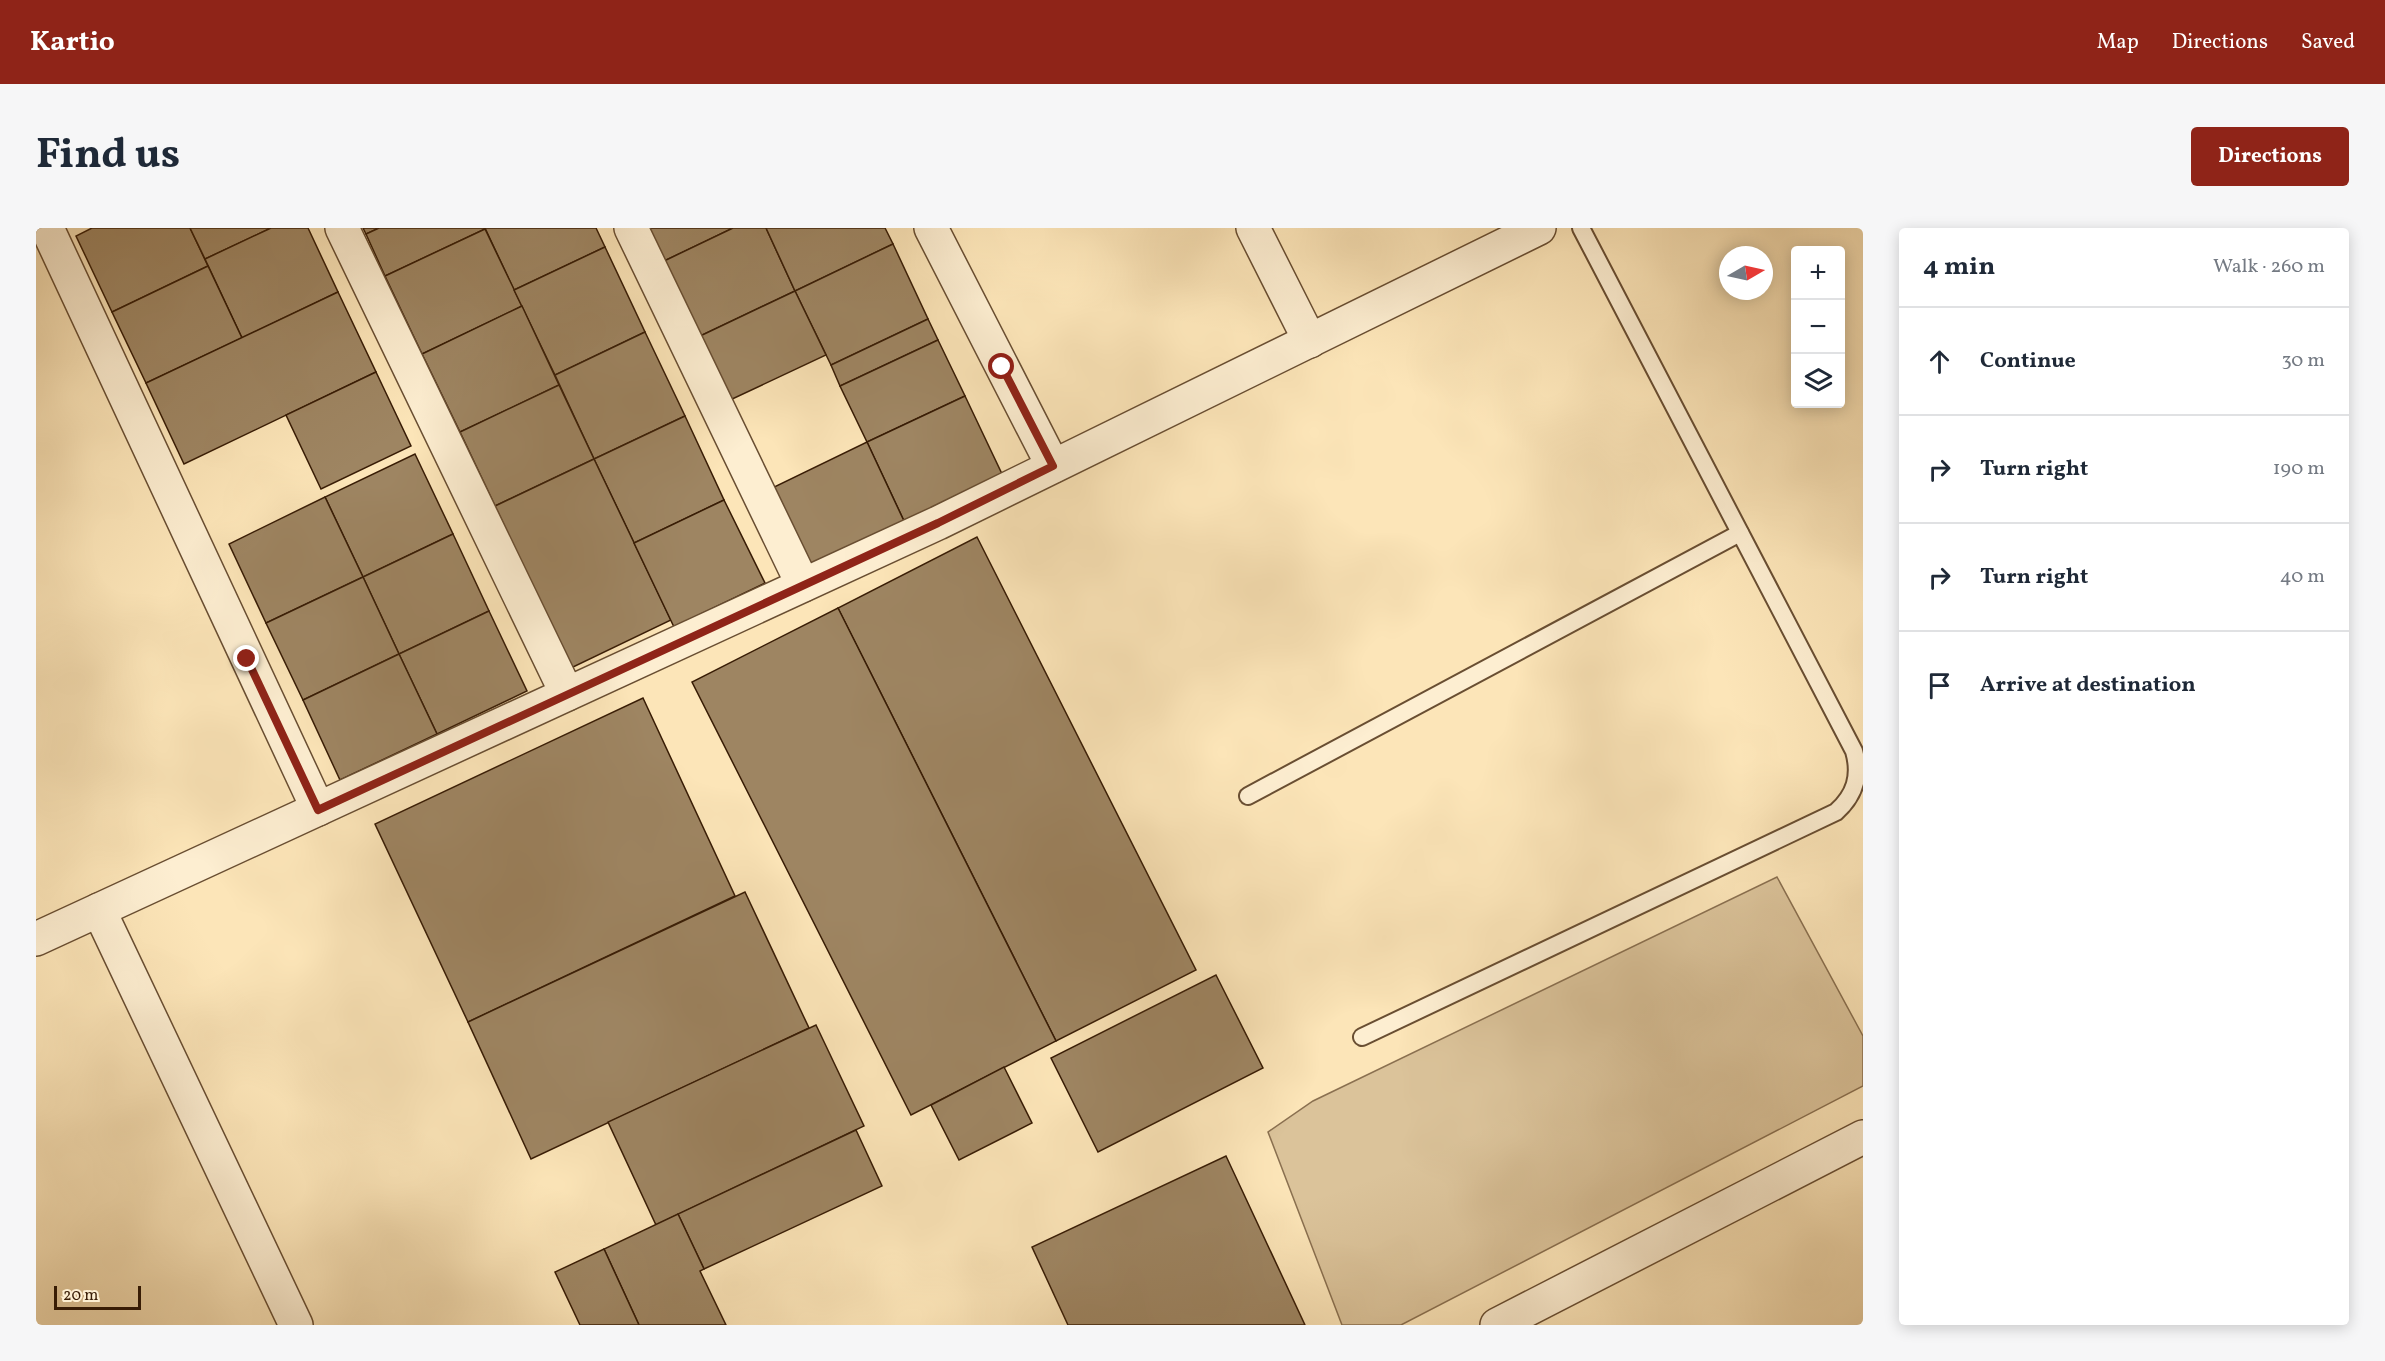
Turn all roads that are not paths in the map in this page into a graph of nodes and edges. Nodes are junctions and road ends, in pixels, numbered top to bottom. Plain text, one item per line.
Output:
1 (47, 228) edge
2 (342, 228) edge
3 (630, 228) edge
4 (931, 228) edge
5 (1253, 228) edge
6 (1539, 228) edge
7 (1581, 228) edge
8 (1310, 341) junction
9 (1053, 466) junction
10 (1740, 533) junction
11 (803, 585) junction
12 (567, 694) junction
13 (1248, 796) dead end
14 (318, 810) junction
15 (99, 910) junction
16 (36, 939) edge
17 (1362, 1037) dead end
18 (1863, 1137) edge
19 (296, 1325) edge
20 (1497, 1325) edge

1 - 14 street
2 - 12 street
3 - 11 street
4 - 9 street
5 - 8 street
6 - 8 street
7 - 10 lane
8 - 9 street
9 - 11 street
10 - 13 lane
10 - 17 lane
11 - 12 street
12 - 14 street
14 - 15 street
15 - 16 street
15 - 19 street
18 - 20 street

